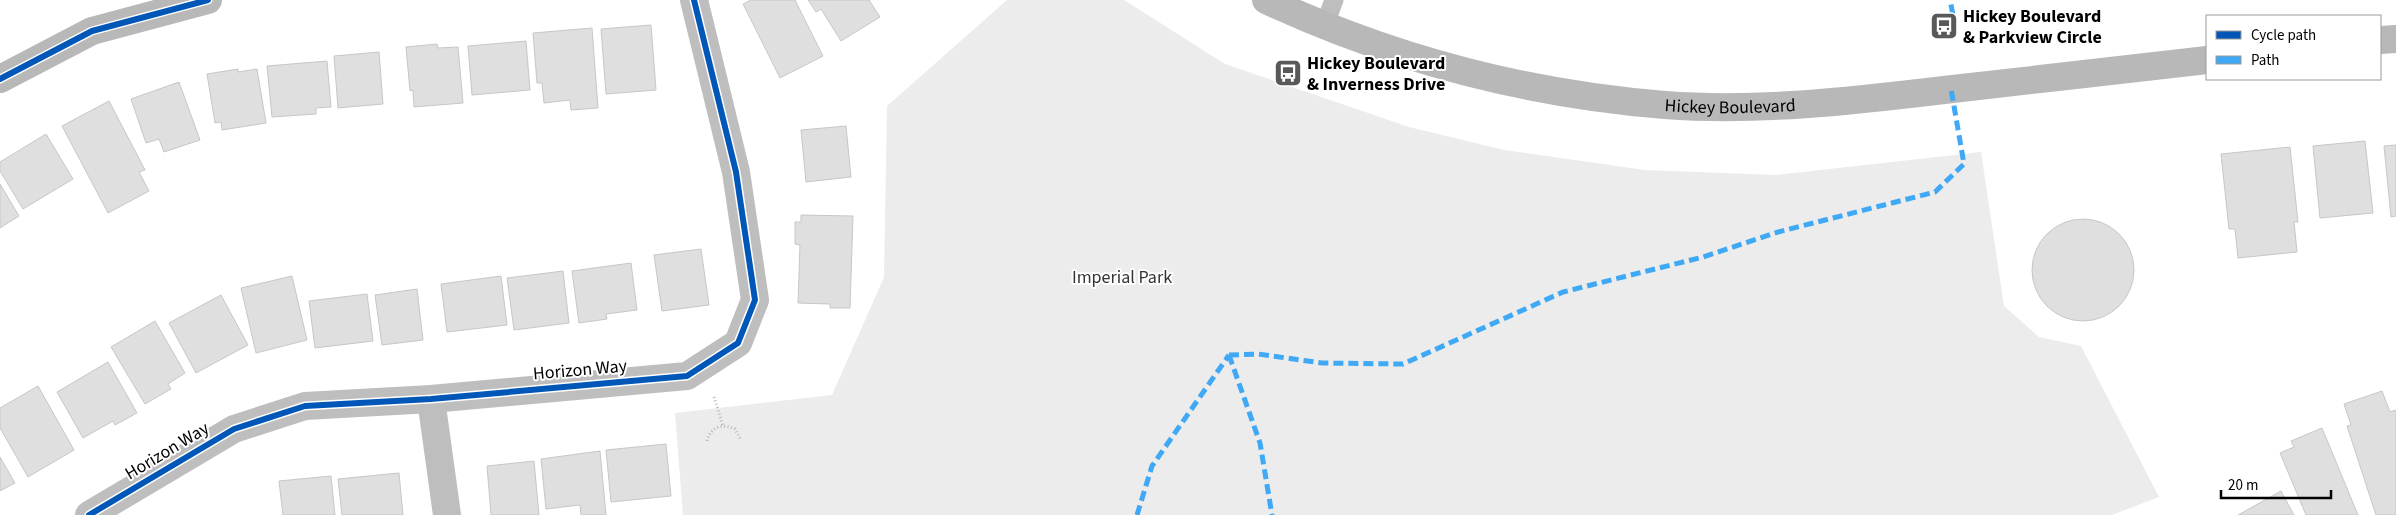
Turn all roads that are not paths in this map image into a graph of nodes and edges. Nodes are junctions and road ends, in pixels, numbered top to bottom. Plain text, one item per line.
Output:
1 (208, 0) edge
2 (694, 0) edge
3 (1266, 0) edge
4 (1334, 0) edge
5 (1324, 26) junction
6 (2396, 38) edge
7 (2381, 40) edge
8 (2206, 60) edge
9 (0, 79) edge
10 (431, 399) junction
11 (89, 515) edge
12 (447, 515) edge

1 - 9 main road
2 - 10 street, Horizon Way
3 - 5 main road, Hickey Boulevard
4 - 5 lane
5 - 8 main road, Hickey Boulevard
6 - 7 main road
10 - 11 street, Horizon Way
10 - 12 street

